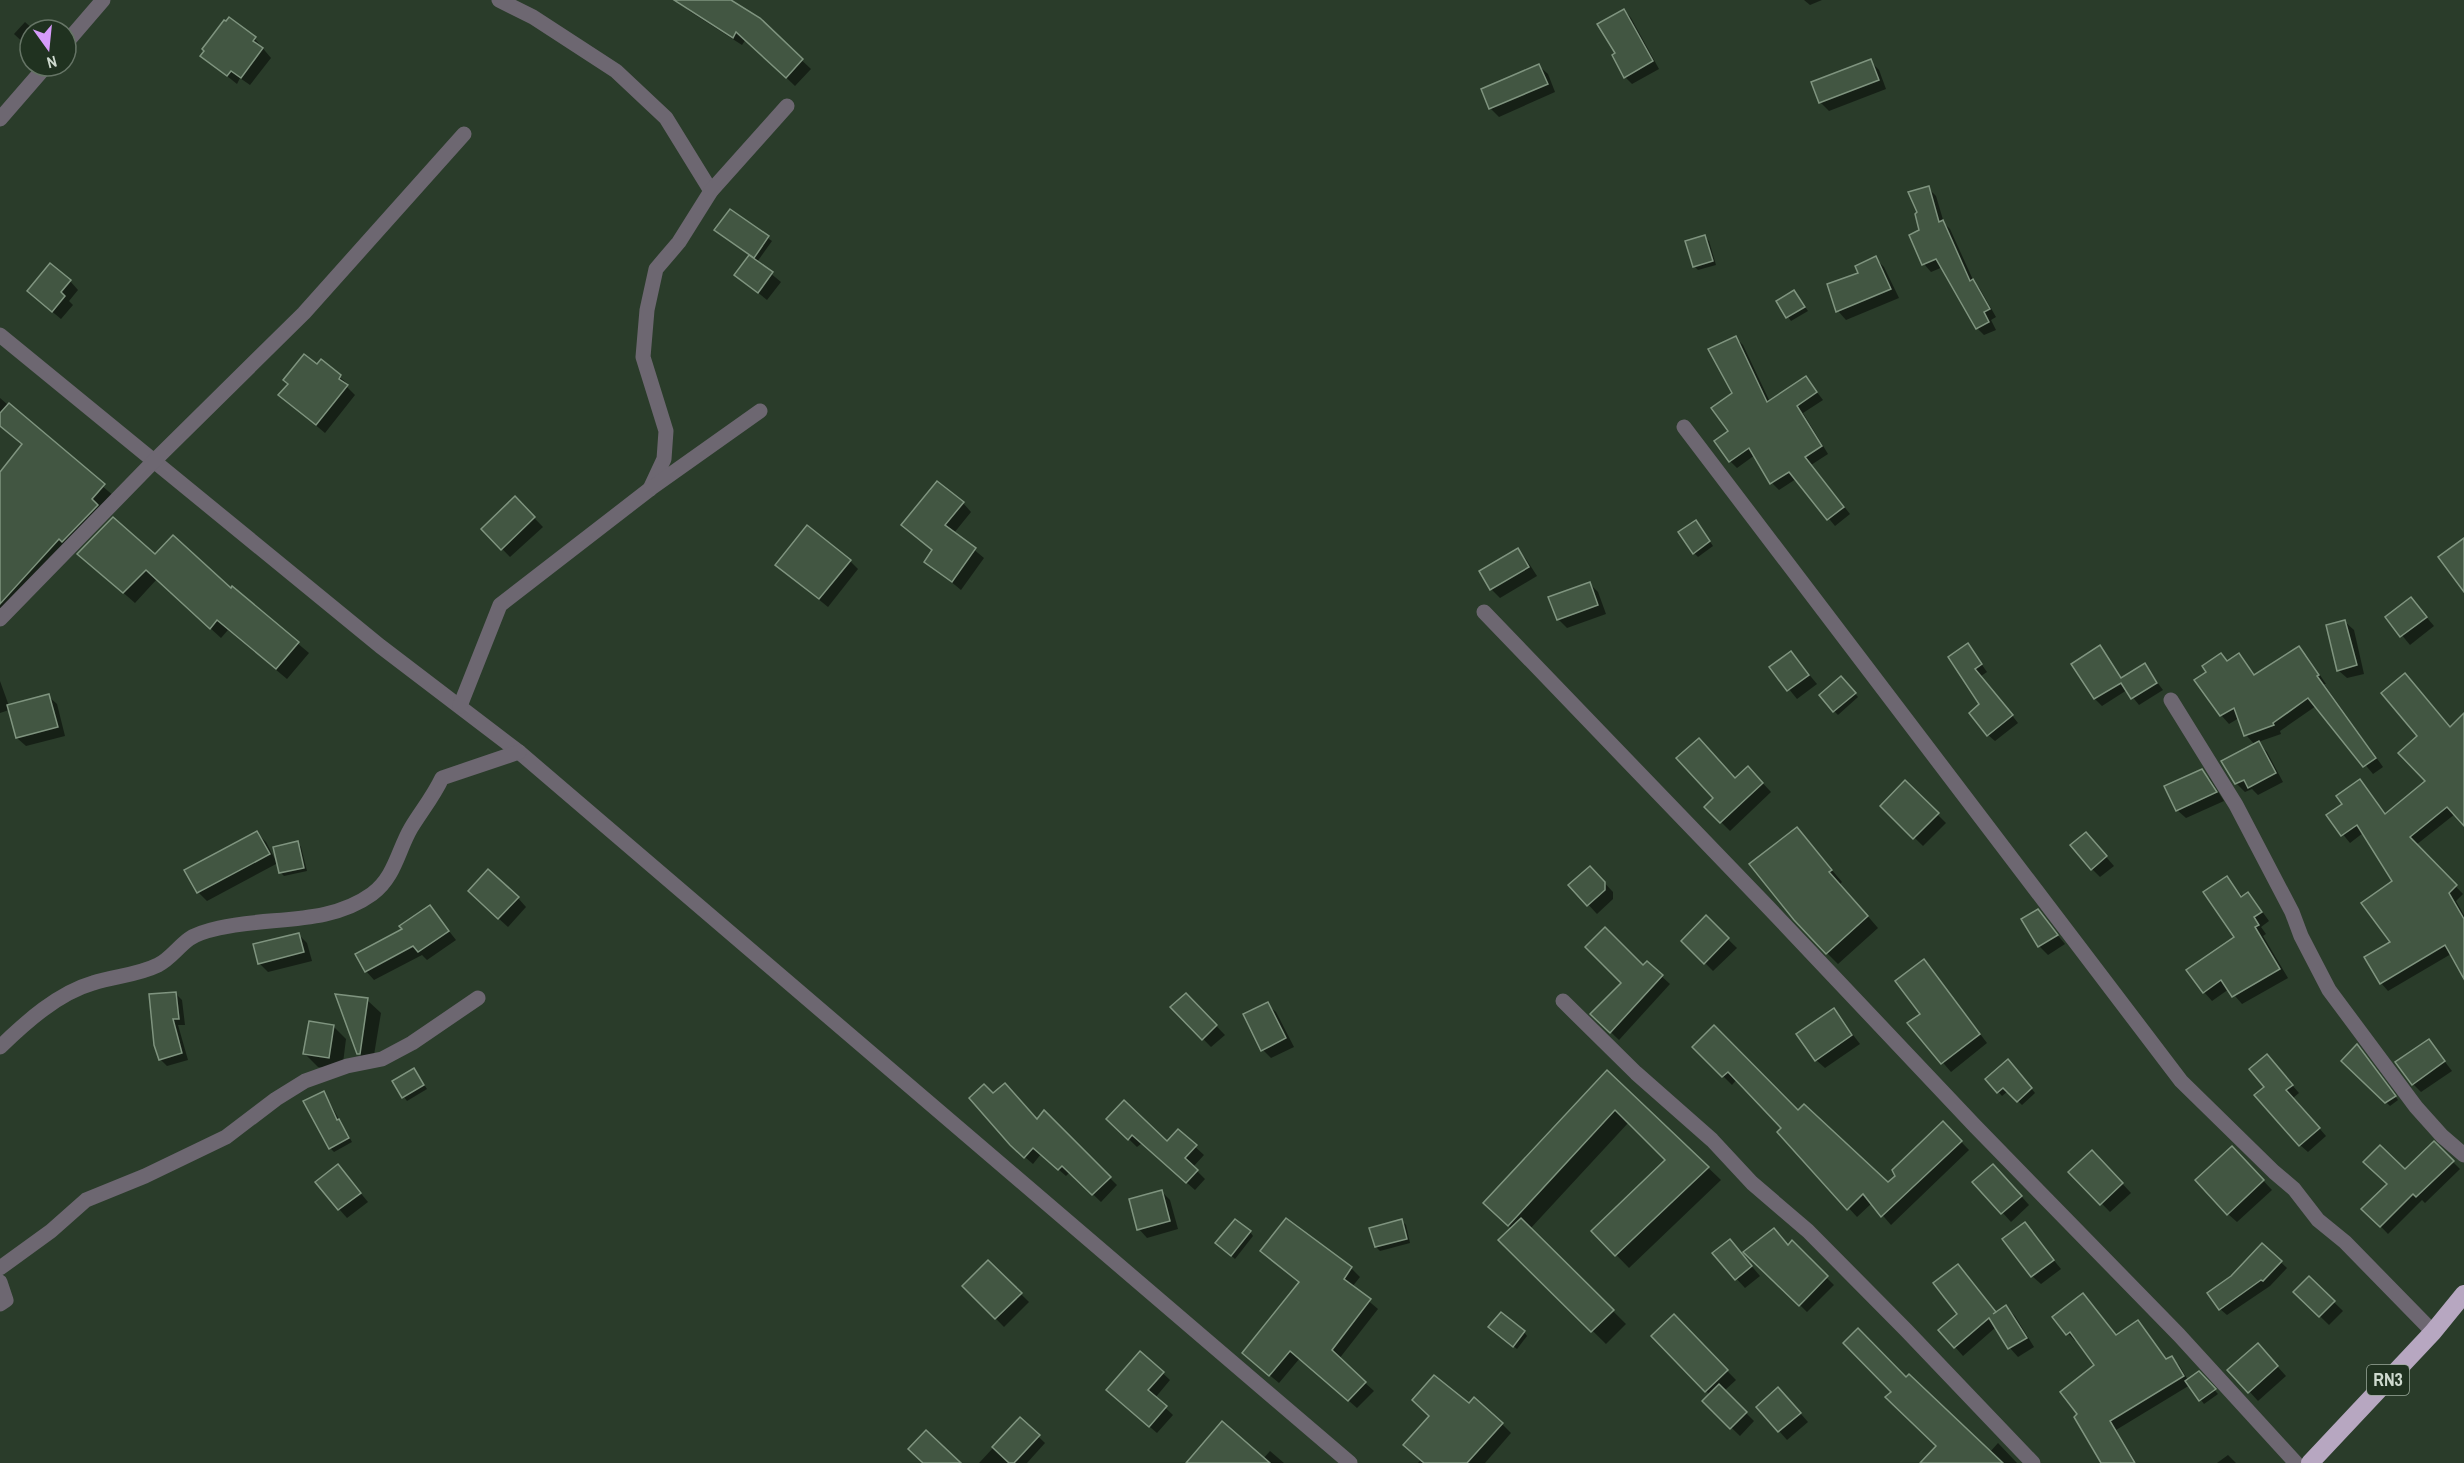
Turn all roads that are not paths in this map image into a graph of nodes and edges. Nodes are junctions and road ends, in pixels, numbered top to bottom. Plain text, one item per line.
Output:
1 (103, 0) edge
2 (499, 0) edge
3 (78, 28) edge
4 (36, 78) edge
5 (788, 106) dead end
6 (0, 119) edge
7 (464, 134) dead end
8 (711, 191) junction
9 (0, 335) edge
10 (760, 411) dead end
11 (1684, 427) dead end
12 (155, 460) junction
13 (650, 489) junction
14 (1484, 612) dead end
15 (0, 619) edge
16 (2171, 700) dead end
17 (460, 706) junction
18 (519, 752) junction
19 (478, 998) dead end
20 (1563, 1001) dead end
21 (0, 1047) edge
22 (2464, 1155) edge
23 (0, 1268) edge
24 (0, 1282) edge
25 (2464, 1294) edge
26 (0, 1304) edge
27 (2433, 1332) junction
28 (1350, 1463) edge
29 (2033, 1463) edge
30 (2296, 1463) edge
31 (2310, 1463) edge

1 - 3 street
2 - 8 street
4 - 6 street
5 - 8 street
7 - 12 street
8 - 13 street
9 - 12 street
10 - 13 street
11 - 27 street
12 - 15 street
12 - 17 street
13 - 17 street
14 - 30 street
16 - 22 street
17 - 18 street
18 - 21 street
18 - 28 street
19 - 23 street
20 - 29 street
24 - 26 street
25 - 27 highway, RN3
27 - 31 highway, RN3

